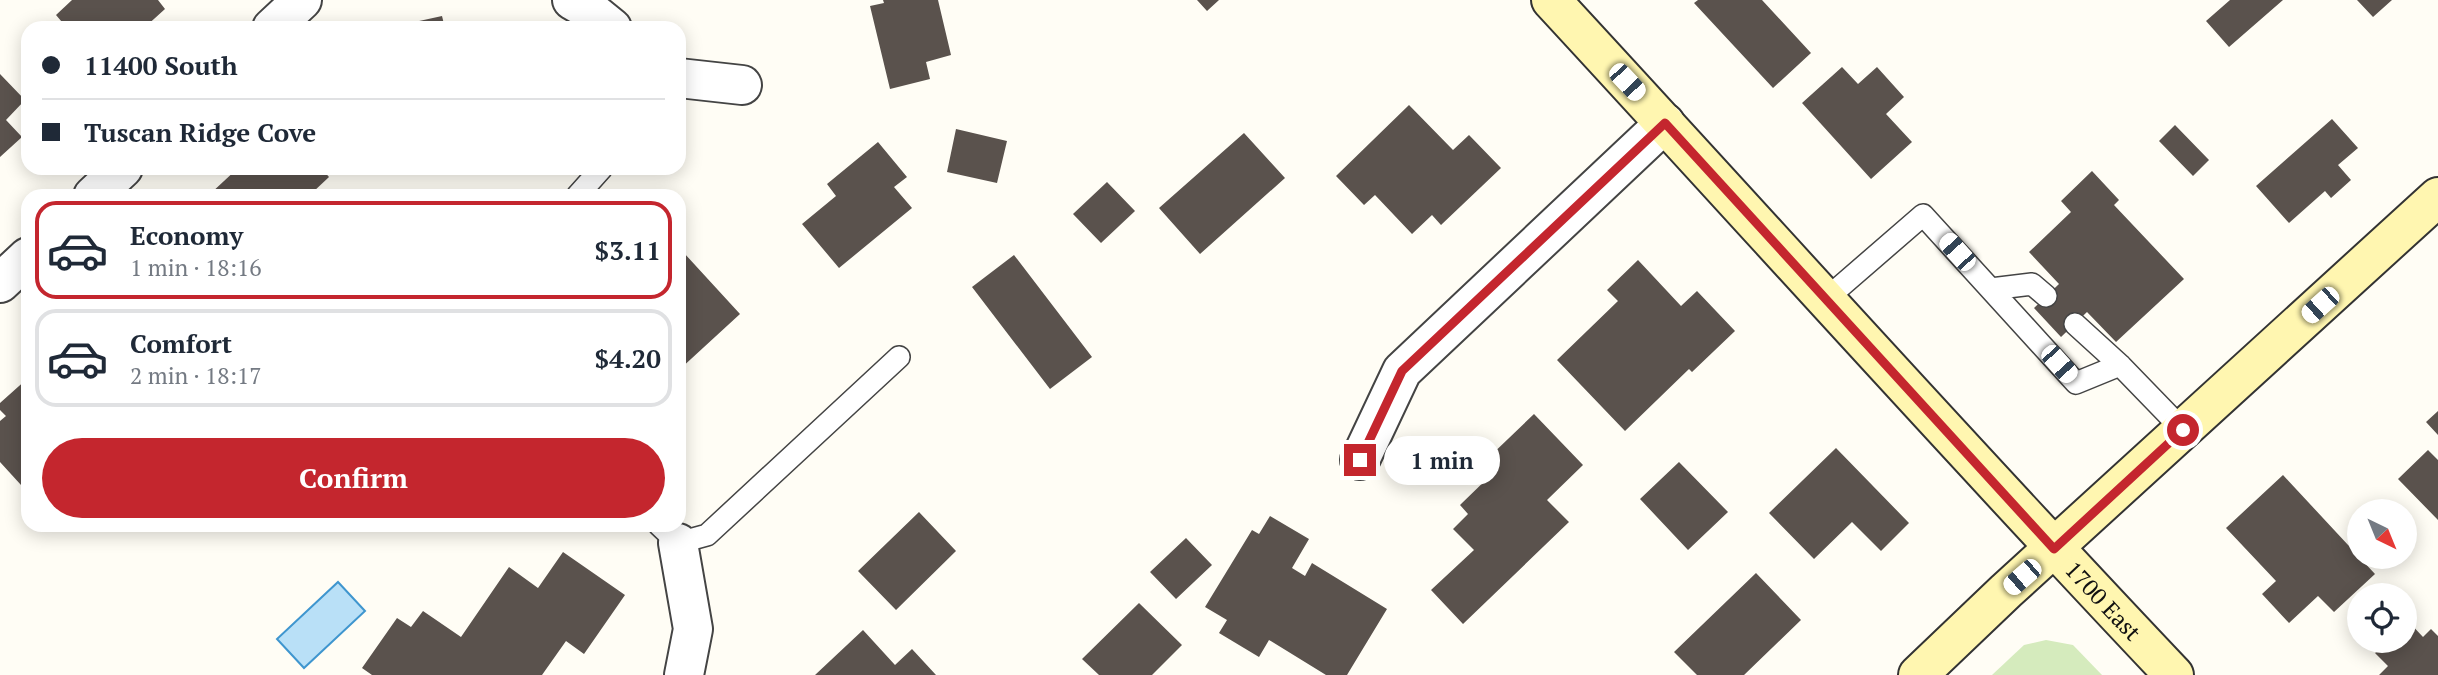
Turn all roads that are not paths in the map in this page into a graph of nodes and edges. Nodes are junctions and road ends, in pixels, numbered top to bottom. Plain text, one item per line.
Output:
1 (302, 0) edge
2 (572, 0) edge
3 (1551, 0) edge
4 (280, 21) edge
5 (603, 21) edge
6 (686, 79) edge
7 (742, 85) dead end
8 (1665, 123) junction
9 (116, 175) edge
10 (596, 175) edge
11 (100, 189) edge
12 (583, 189) edge
13 (2438, 197) edge
14 (21, 264) edge
15 (0, 283) edge
16 (1991, 289) junction
17 (2046, 296) dead end
18 (1826, 299) junction
19 (2075, 324) dead end
20 (900, 357) dead end
21 (2120, 365) junction
22 (2183, 430) junction
23 (1360, 460) dead end
24 (668, 534) edge
25 (2054, 549) junction
26 (684, 675) edge
27 (1918, 675) edge
28 (2174, 675) edge

1 - 4 street
2 - 5 street
3 - 8 main road, 1700 East
6 - 7 street
8 - 18 main road, 1700 East
8 - 23 street
9 - 11 street
10 - 12 lane
13 - 22 main road
14 - 15 street
16 - 17 lane
16 - 18 lane
16 - 21 lane
18 - 25 main road, 1700 East
19 - 21 lane
20 - 24 lane
21 - 22 lane
22 - 25 main road
24 - 26 street
25 - 27 main road
25 - 28 main road, 1700 East

